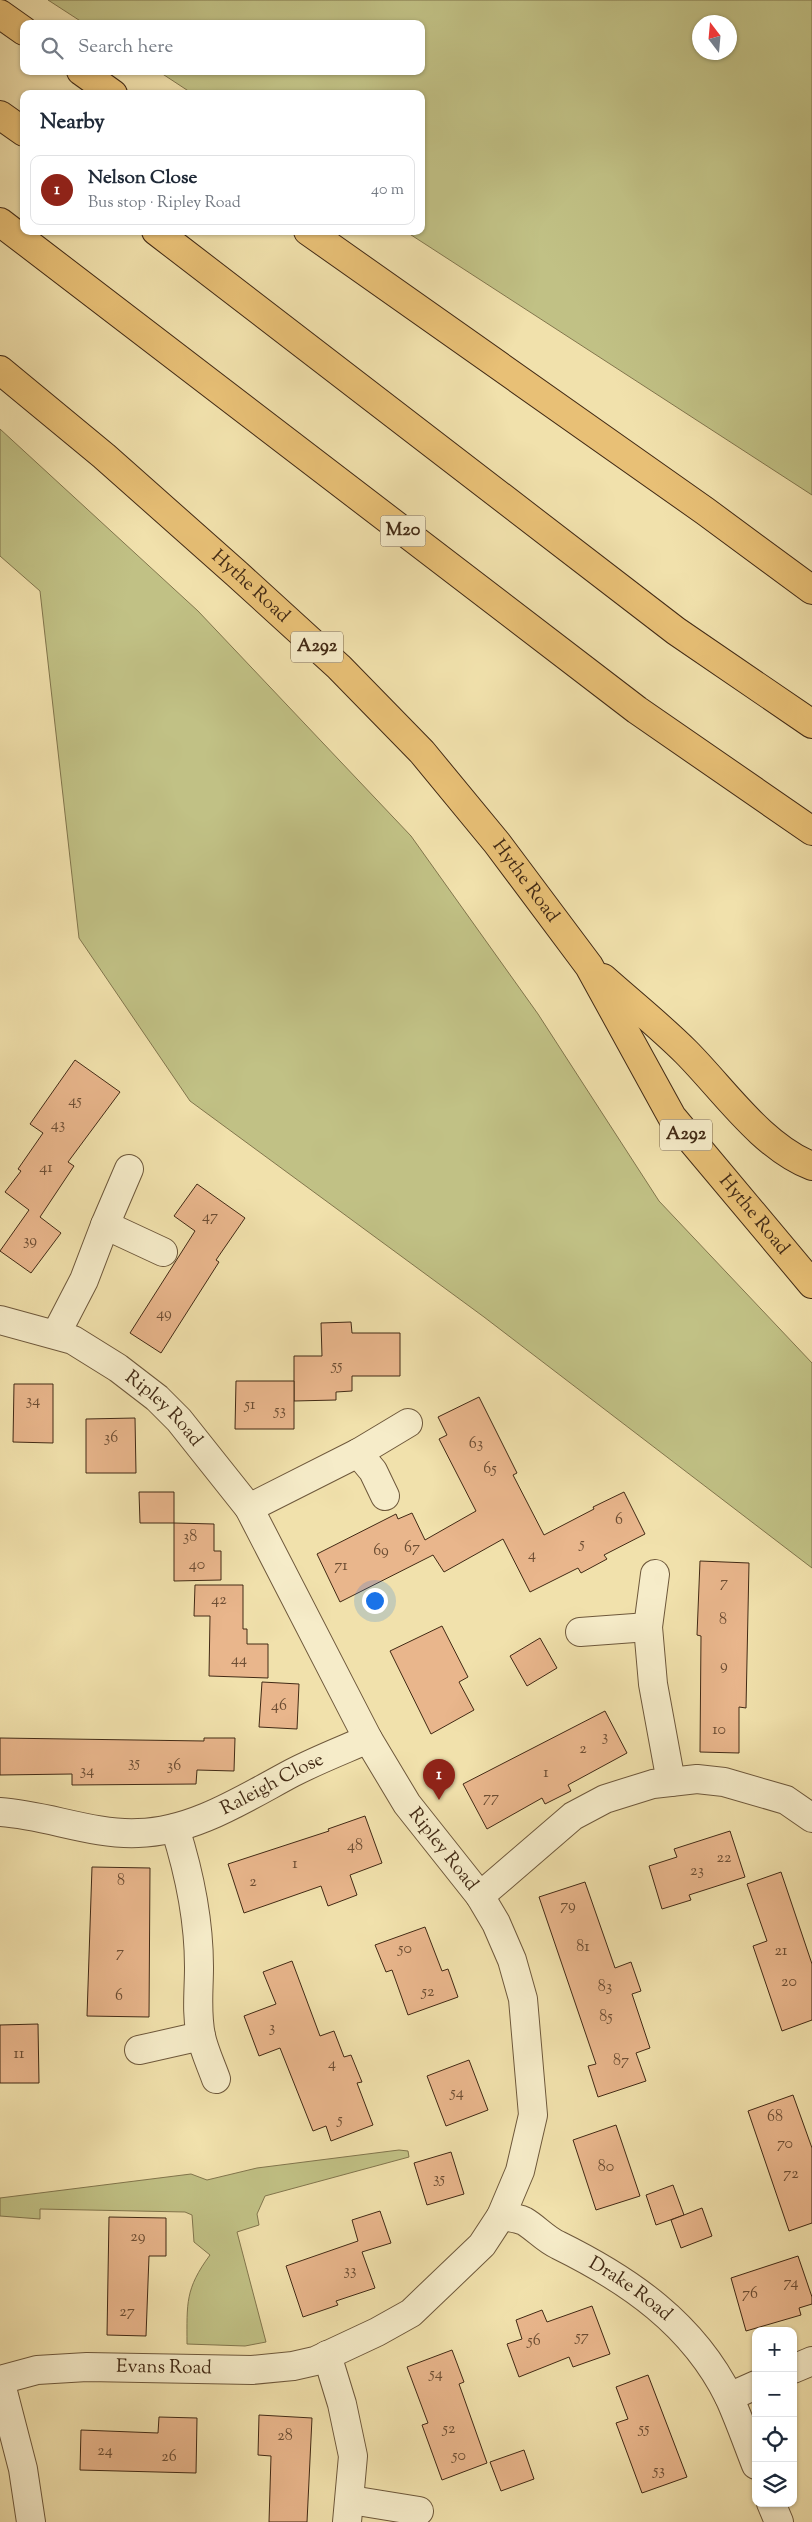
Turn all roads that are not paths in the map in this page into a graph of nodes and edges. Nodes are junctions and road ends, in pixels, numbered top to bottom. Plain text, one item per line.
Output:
1 (0, 14) edge
2 (20, 28) edge
3 (87, 75) edge
4 (107, 90) edge
5 (0, 115) edge
6 (20, 129) edge
7 (0, 222) edge
8 (161, 235) edge
9 (314, 235) edge
10 (0, 370) edge
11 (812, 590) edge
12 (812, 724) edge
13 (812, 831) edge
14 (589, 966) junction
15 (812, 1166) edge
16 (129, 1169) dead end
17 (105, 1224) junction
18 (163, 1252) dead end
19 (812, 1284) edge
20 (0, 1320) edge
21 (56, 1334) junction
22 (408, 1423) dead end
23 (358, 1453) junction
24 (385, 1496) dead end
25 (249, 1508) junction
26 (655, 1574) dead end
27 (648, 1627) junction
28 (580, 1632) dead end
29 (368, 1739) junction
30 (671, 1782) junction
31 (0, 1812) edge
32 (812, 1818) edge
33 (175, 1828) junction
34 (480, 1896) junction
35 (201, 2036) junction
36 (139, 2050) dead end
37 (216, 2079) dead end
38 (502, 2216) junction
39 (327, 2355) junction
40 (812, 2361) edge
41 (797, 2367) edge
42 (0, 2380) edge
43 (752, 2387) edge
44 (729, 2397) junction
45 (755, 2462) edge
46 (773, 2507) edge
47 (419, 2510) dead end
48 (349, 2511) edge
49 (31, 2522) edge
50 (779, 2522) edge

1 - 2 main road
3 - 4 main road
5 - 6 main road
7 - 13 main road, M20
8 - 12 main road
9 - 11 main road
10 - 14 main road, Hythe Road / A292
14 - 15 main road, Hythe Road / A292
14 - 19 main road, Hythe Road / A292
16 - 17 street
17 - 18 street
17 - 21 street
20 - 21 street, Ripley Road
21 - 25 street, Ripley Road
22 - 23 street
23 - 24 street
23 - 25 street
25 - 29 street, Ripley Road
26 - 27 street
27 - 28 street
27 - 30 street
29 - 33 street, Raleigh Close
29 - 34 street, Ripley Road
30 - 32 street
30 - 34 street
31 - 33 street, Raleigh Close
33 - 35 street
34 - 38 street, Ripley Road
35 - 36 street
35 - 37 street
38 - 39 street, Evans Road
38 - 44 street, Drake Road
39 - 42 street, Evans Road
39 - 48 street
40 - 41 street
42 - 49 street
43 - 44 street
44 - 45 street, Drake Road
46 - 50 street
47 - 48 street

